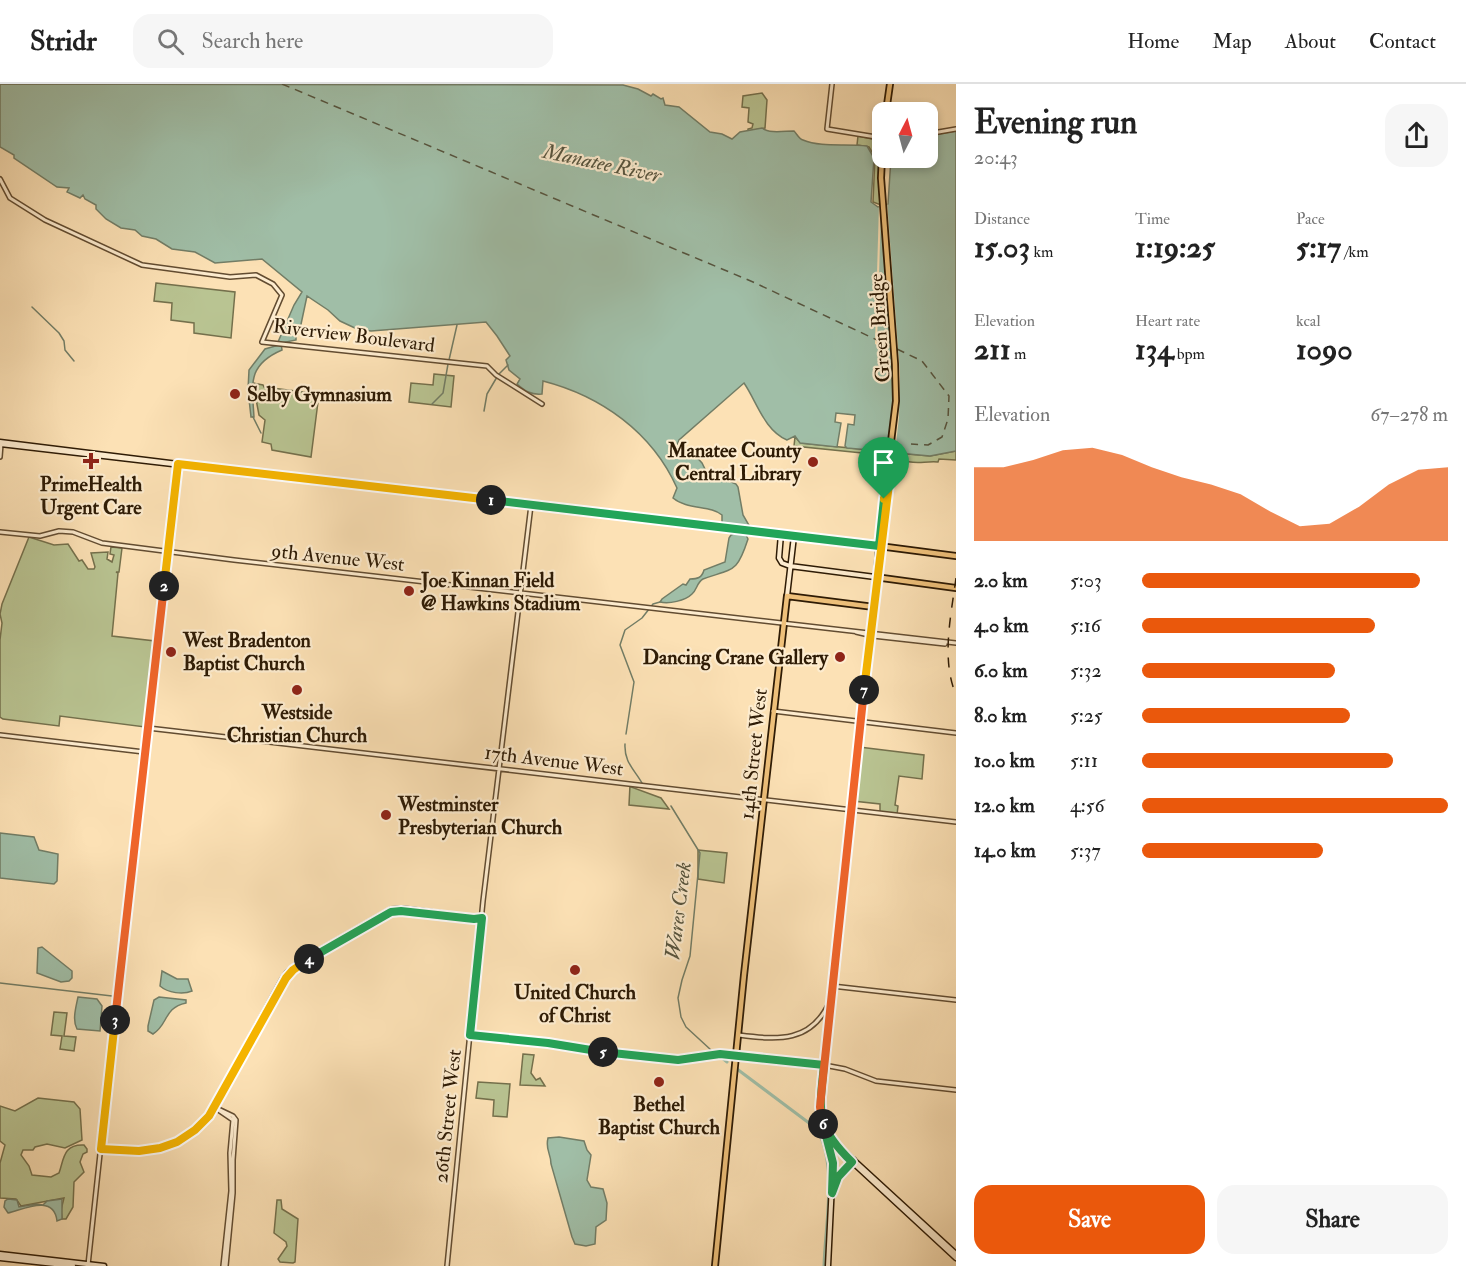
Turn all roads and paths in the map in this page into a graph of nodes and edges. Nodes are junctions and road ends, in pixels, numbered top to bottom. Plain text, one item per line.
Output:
1 (832, 84) edge
2 (890, 84) edge
3 (888, 102) edge
4 (956, 129) edge
5 (938, 132) edge
6 (872, 136) edge
7 (883, 168) edge
8 (0, 179) edge
9 (542, 404) dead end
10 (1, 443) edge
11 (0, 457) edge
12 (178, 464) junction
13 (888, 484) junction
14 (531, 505) junction
15 (882, 517) junction
16 (883, 526) junction
17 (0, 532) edge
18 (882, 533) junction
19 (781, 534) junction
20 (794, 536) junction
21 (880, 547) junction
22 (168, 551) junction
23 (956, 556) edge
24 (790, 566) junction
25 (877, 577) junction
26 (956, 588) edge
27 (520, 592) junction
28 (787, 596) junction
29 (874, 605) junction
30 (783, 623) junction
31 (870, 634) junction
32 (956, 644) edge
33 (773, 711) junction
34 (861, 722) junction
35 (148, 728) junction
36 (956, 733) edge
37 (0, 735) edge
38 (145, 752) junction
39 (500, 768) junction
40 (763, 799) junction
41 (851, 811) junction
42 (956, 822) edge
43 (482, 918) junction
44 (832, 986) junction
45 (956, 1000) edge
46 (825, 1017) junction
47 (470, 1035) junction
48 (738, 1035) junction
49 (750, 1037) junction
50 (738, 1047) junction
51 (736, 1055) junction
52 (824, 1065) junction
53 (956, 1090) edge
54 (213, 1107) junction
55 (823, 1124) junction
56 (101, 1148) junction
57 (853, 1161) junction
58 (832, 1193) junction
59 (1, 1256) edge
60 (956, 1256) edge
61 (44, 1261) junction
62 (88, 1265) edge
63 (73, 1266) edge
64 (104, 1266) edge
65 (225, 1266) edge
66 (447, 1266) edge
67 (714, 1266) edge
68 (828, 1266) edge

1 - 6 street
2 - 3 main road
4 - 5 street
7 - 13 main road, Green Bridge
8 - 9 street, Riverview Boulevard
10 - 11 street
10 - 12 main road
12 - 14 main road
12 - 22 street
13 - 15 main road
13 - 16 main road
14 - 19 main road
14 - 27 street, 26th Street West
15 - 16 main road
15 - 18 main road
16 - 18 main road
17 - 22 street, 9th Avenue West
18 - 21 main road
19 - 20 main road
19 - 24 main road
20 - 21 main road
20 - 24 main road, 14th Street West
21 - 23 main road
21 - 25 main road
22 - 27 street, 9th Avenue West
22 - 35 street
24 - 25 main road
24 - 28 main road, 14th Street West
25 - 26 main road
25 - 29 main road
27 - 30 street, 9th Avenue West
27 - 39 street, 26th Street West
28 - 29 main road
28 - 30 main road, 14th Street West
29 - 31 main road
30 - 31 street, 9th Avenue West
30 - 33 main road, 14th Street West
31 - 32 street, 9th Avenue West
31 - 34 main road
33 - 34 street
33 - 40 main road, 14th Street West
34 - 36 street
34 - 41 main road
35 - 38 street
35 - 39 street, 17th Avenue West
37 - 38 street
38 - 56 street
39 - 40 street, 17th Avenue West
39 - 43 street, 26th Street West
40 - 41 street, 17th Avenue West
40 - 48 main road, 14th Street West
41 - 42 street, 17th Avenue West
41 - 44 main road
43 - 47 street, 26th Street West
43 - 54 street
44 - 45 street
44 - 46 main road
46 - 49 street
46 - 52 main road
47 - 51 street
47 - 66 street, 26th Street West
48 - 49 street
48 - 50 main road, 14th Street West
48 - 51 main road, 14th Street West
49 - 50 street
50 - 51 main road, 14th Street West
51 - 52 street
51 - 67 main road, 14th Street West
52 - 53 street
52 - 55 main road
54 - 56 street
54 - 65 street
55 - 57 main road
55 - 58 main road
56 - 62 street
57 - 58 main road
57 - 60 main road
58 - 68 main road
59 - 61 main road
59 - 61 main road
61 - 62 main road
61 - 63 main road
62 - 64 main road

